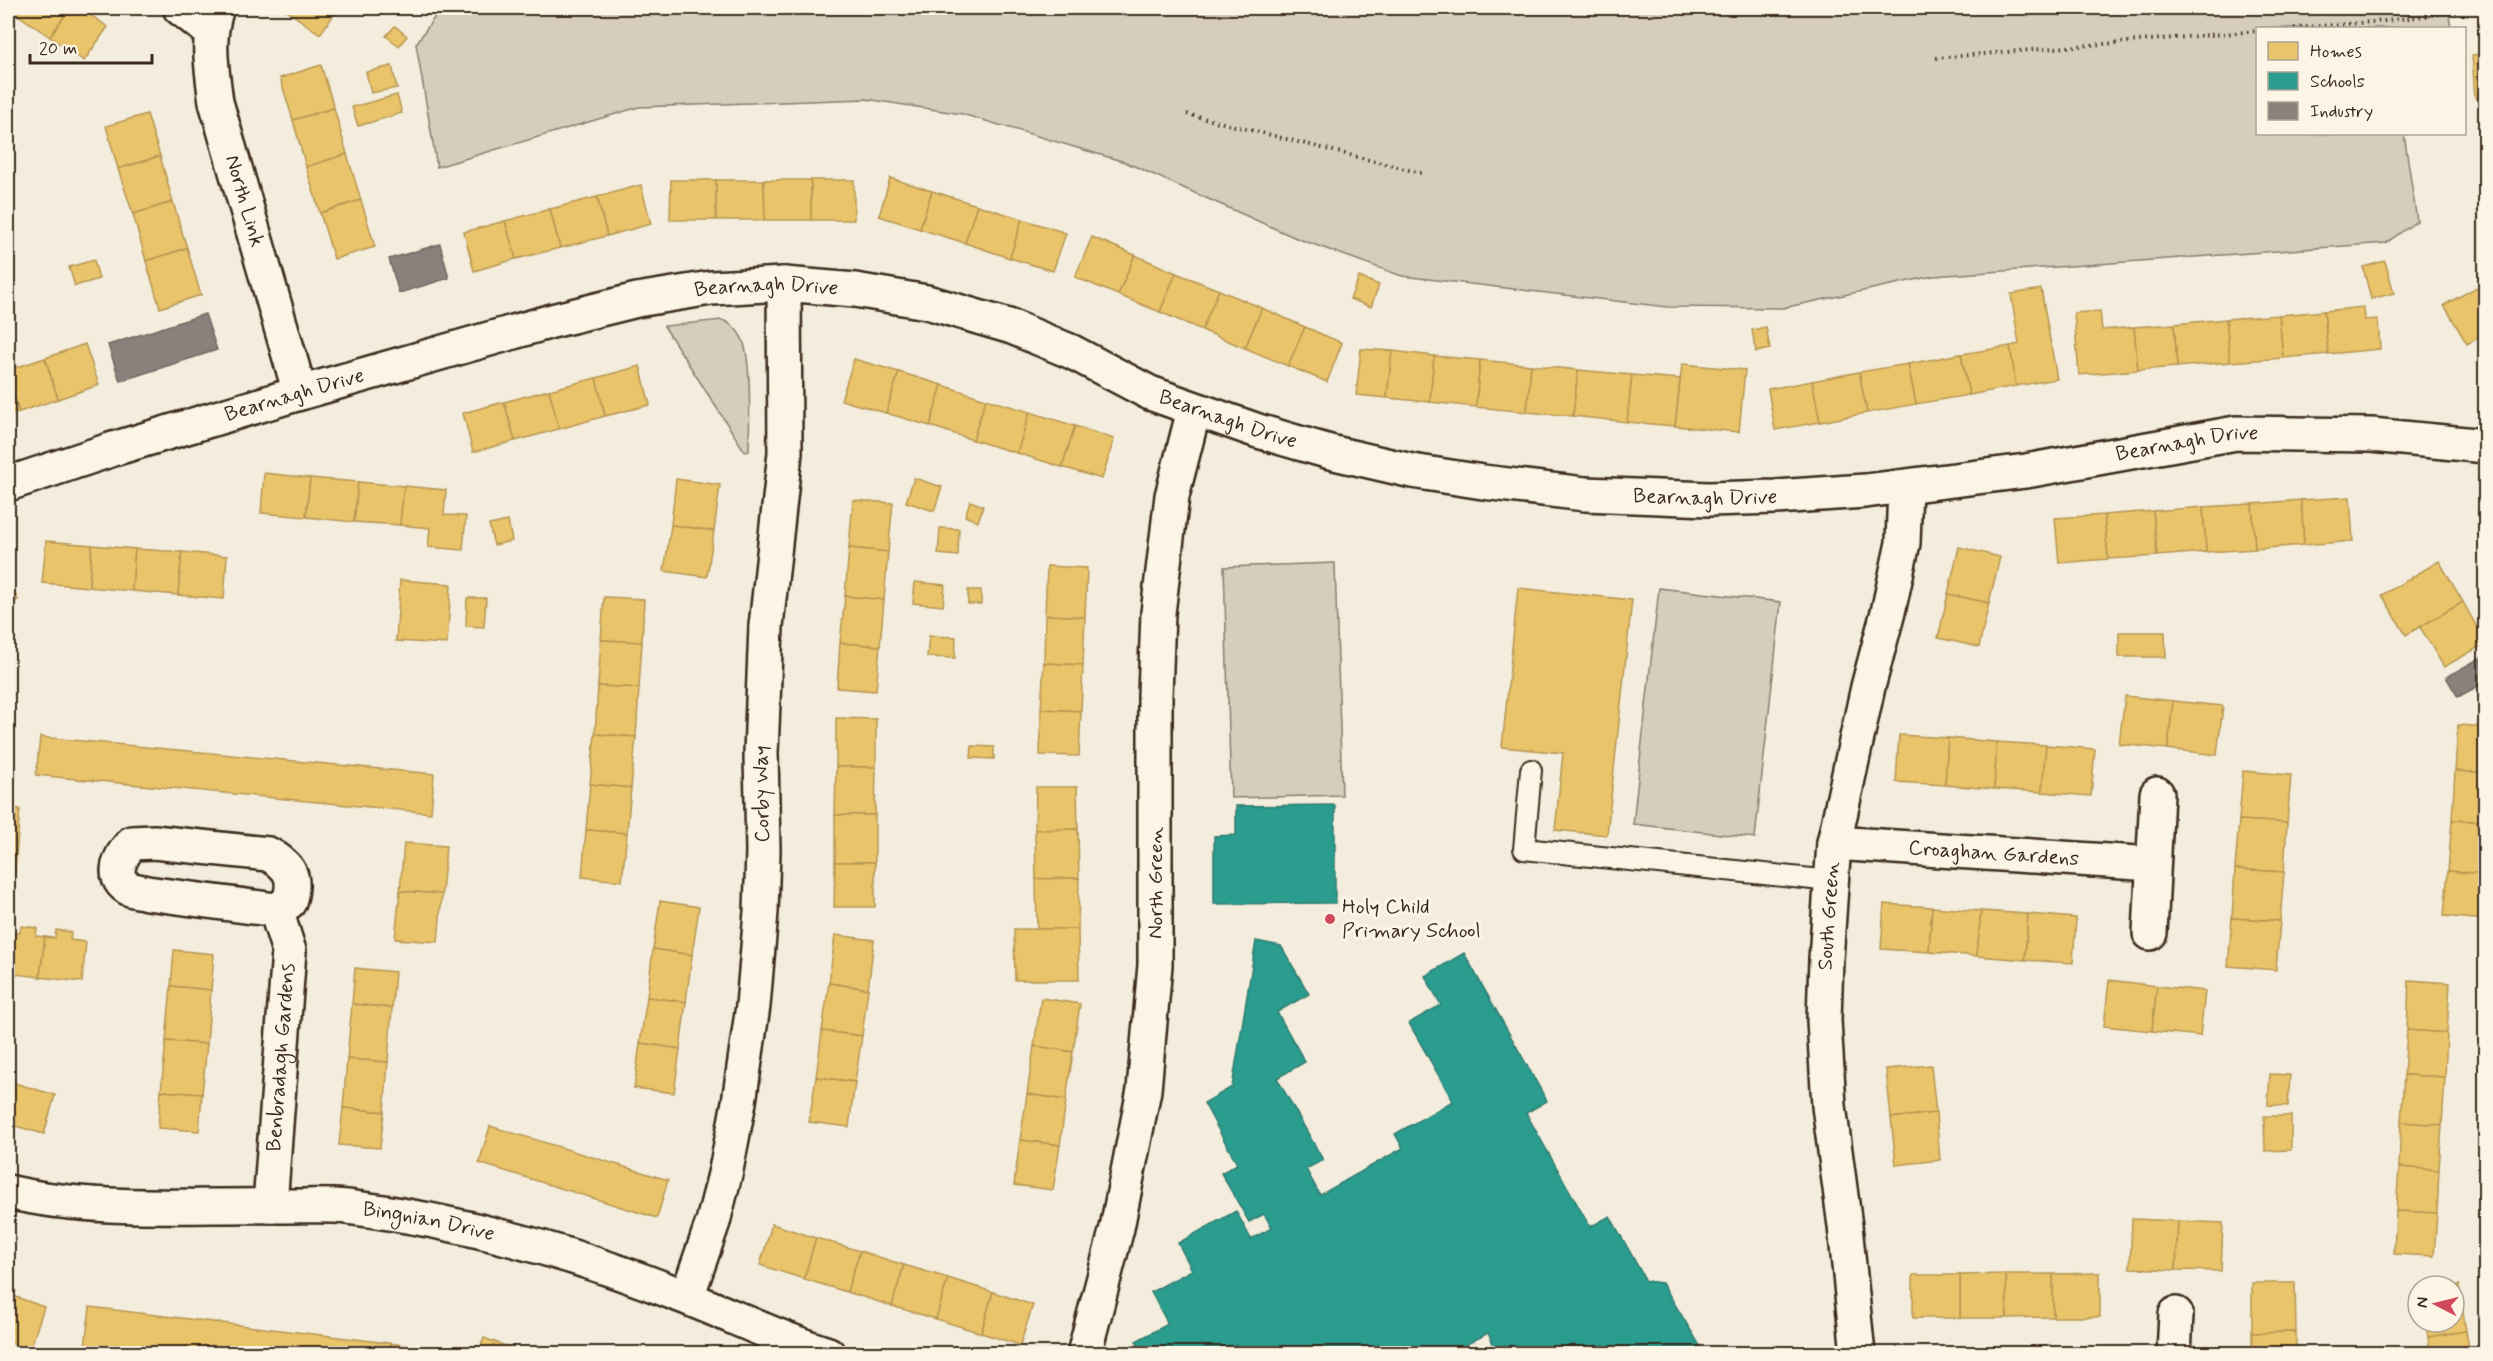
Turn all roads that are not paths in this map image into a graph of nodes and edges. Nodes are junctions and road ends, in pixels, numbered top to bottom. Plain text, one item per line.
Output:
1 (180, 8) edge
2 (214, 20) edge
3 (784, 284) junction
4 (300, 393) junction
5 (1194, 410) junction
6 (2486, 446) edge
7 (8, 484) edge
8 (1905, 487) junction
9 (1531, 770) dead end
10 (2157, 794) dead end
11 (1834, 843) junction
12 (2153, 864) junction
13 (1831, 881) junction
14 (276, 910) junction
15 (2150, 933) dead end
16 (8, 1192) edge
17 (270, 1205) junction
18 (687, 1298) junction
19 (2176, 1314) dead end
20 (828, 1353) edge
21 (1084, 1353) edge
22 (1858, 1353) edge
23 (2174, 1353) edge

1 - 2 street
2 - 4 street, North Link
3 - 4 street, Bearnagh Drive
3 - 5 street, Bearnagh Drive
3 - 18 street, Corby Way
4 - 7 street, Bearnagh Drive
5 - 8 street, Bearnagh Drive
5 - 21 street, North Green
6 - 8 street, Bearnagh Drive
8 - 11 street, South Green
9 - 13 lane
10 - 12 street
11 - 12 street, Croaghan Gardens
11 - 13 street, South Green
12 - 15 street
13 - 22 street, South Green
14 - 14 street
14 - 17 street, Benbradagh Gardens
16 - 17 street, Bingnian Drive
17 - 18 street, Bingnian Drive
18 - 20 street, Bingnian Drive
19 - 23 street

